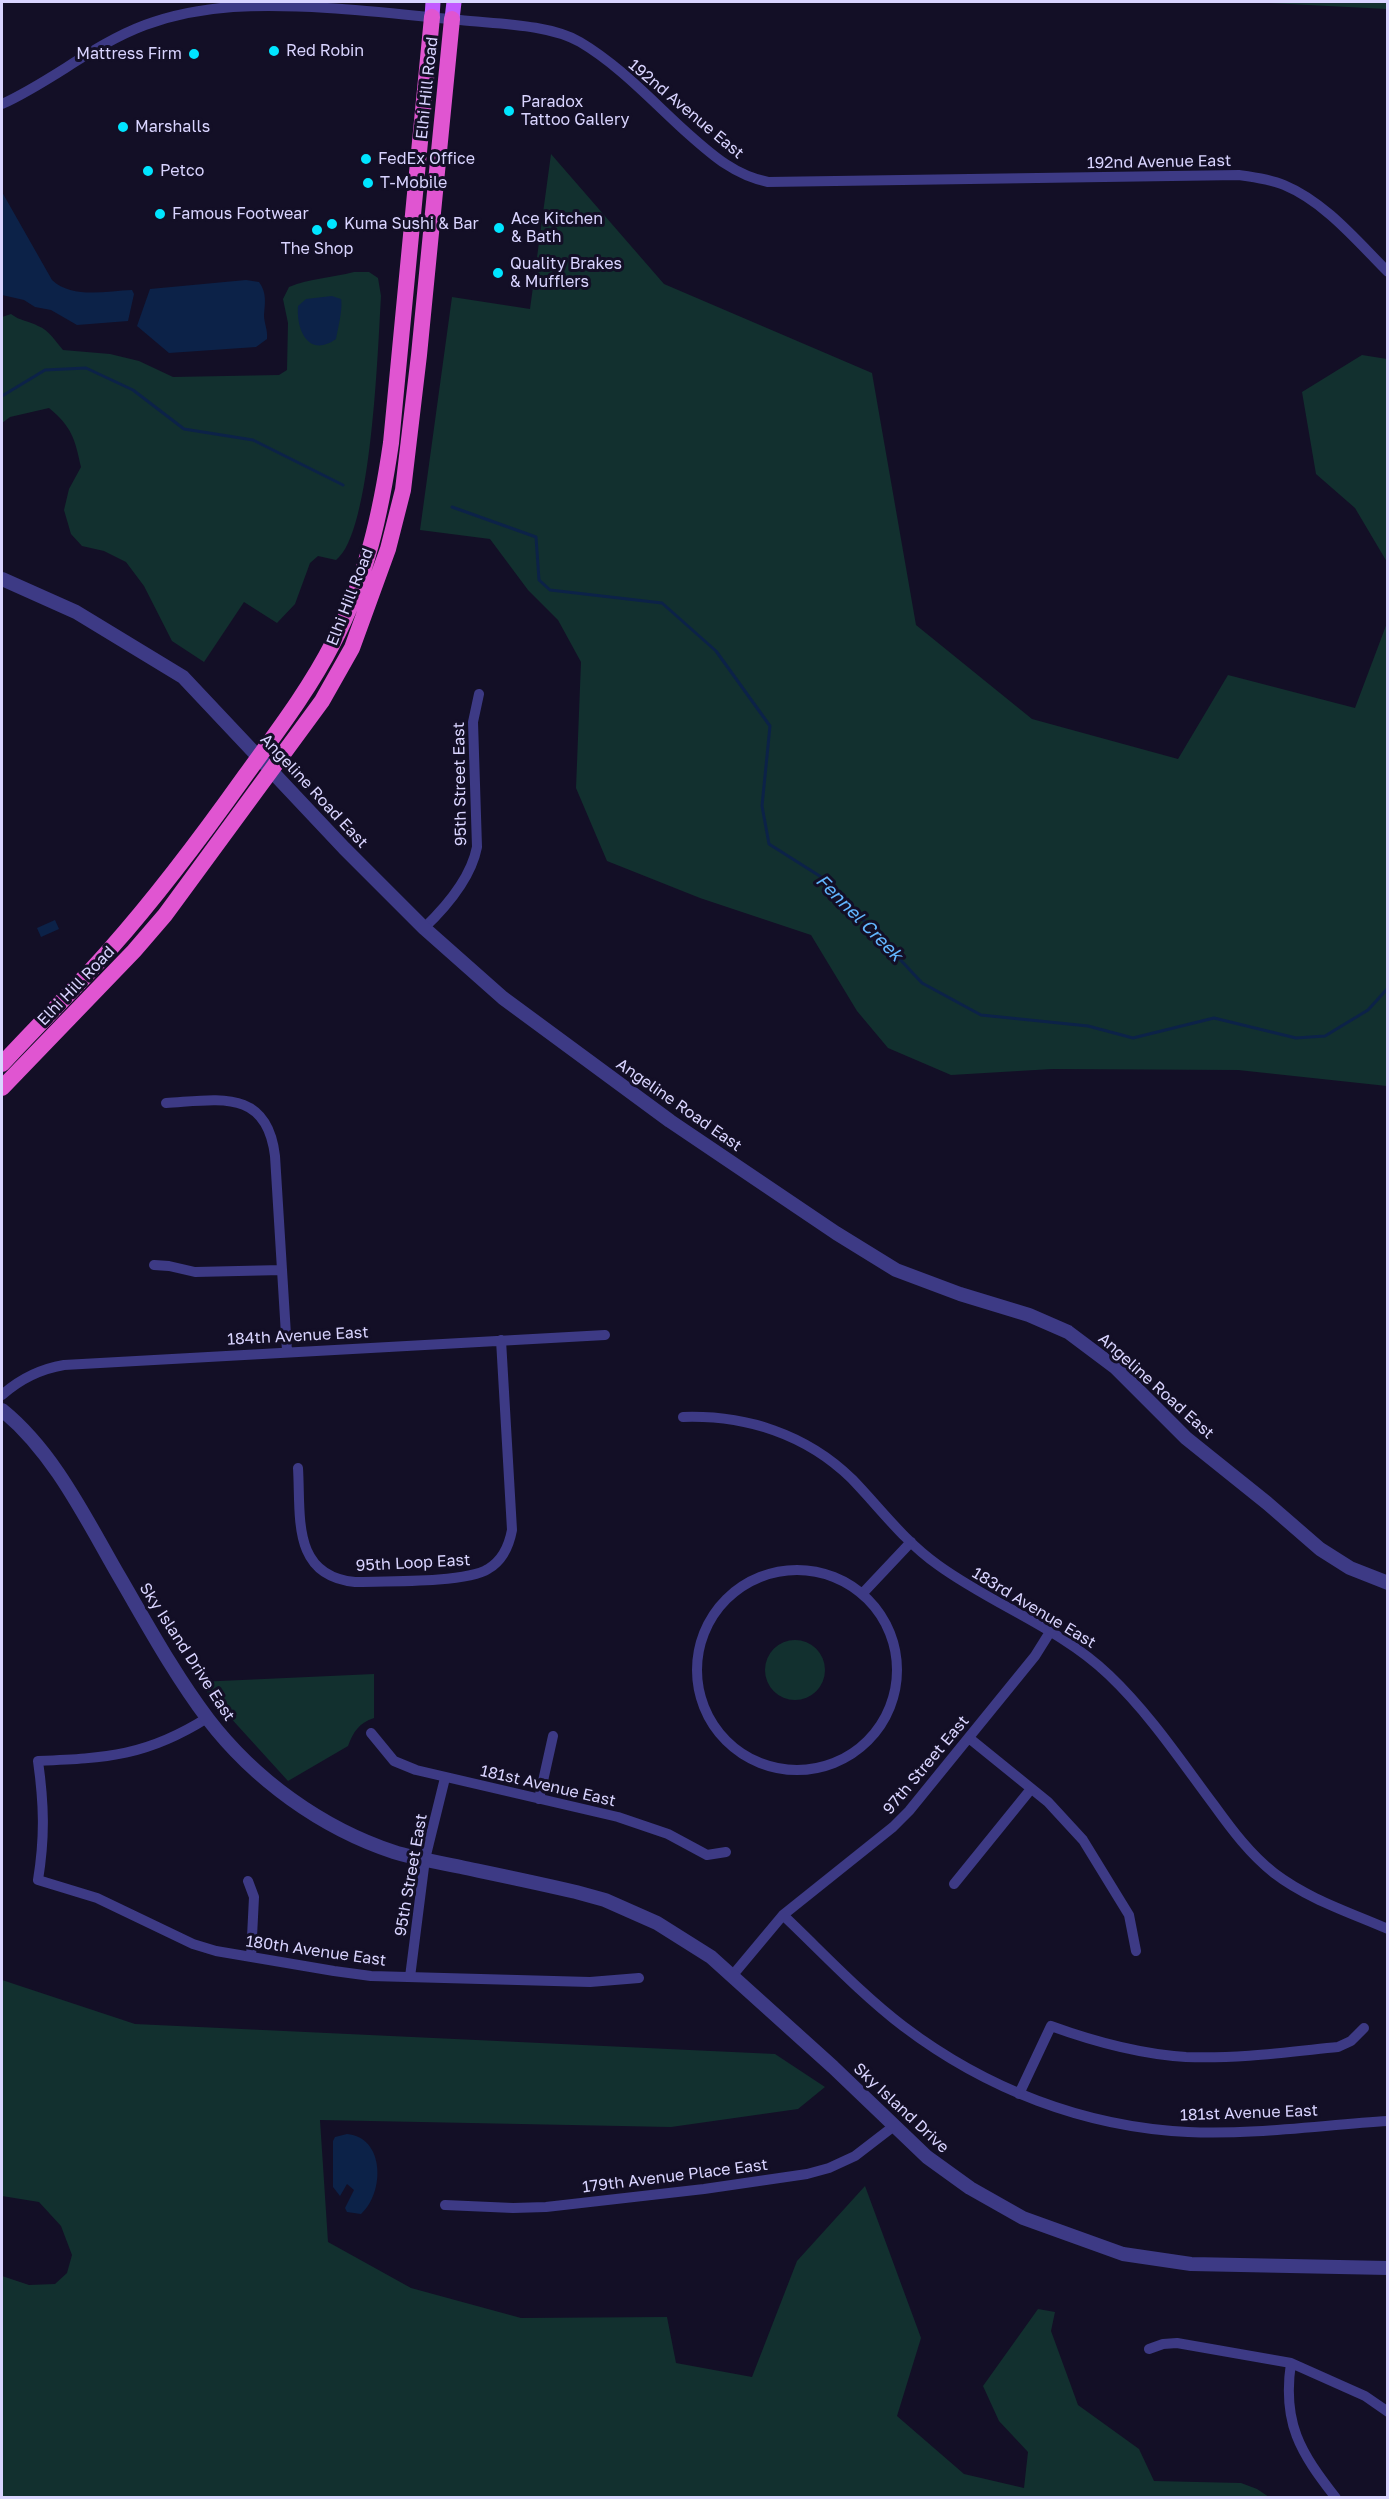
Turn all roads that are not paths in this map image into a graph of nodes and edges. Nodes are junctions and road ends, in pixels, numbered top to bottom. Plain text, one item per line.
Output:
1 (454, 2) edge
2 (432, 9) edge
3 (452, 19) junction
4 (2, 104) edge
5 (1388, 272) edge
6 (2, 579) edge
7 (479, 694) dead end
8 (424, 928) junction
9 (2, 1064) edge
10 (2, 1088) edge
11 (166, 1103) dead end
12 (154, 1265) dead end
13 (282, 1270) junction
14 (605, 1335) dead end
15 (501, 1340) junction
16 (287, 1352) junction
17 (2, 1395) edge
18 (2, 1410) edge
19 (683, 1417) dead end
20 (298, 1468) dead end
21 (911, 1542) junction
22 (1388, 1583) edge
23 (862, 1594) junction
24 (1050, 1632) junction
25 (207, 1718) junction
26 (371, 1733) dead end
27 (553, 1736) dead end
28 (969, 1738) junction
29 (445, 1778) junction
30 (1031, 1789) junction
31 (538, 1799) junction
32 (726, 1852) dead end
33 (425, 1859) junction
34 (248, 1881) dead end
35 (954, 1884) dead end
36 (783, 1915) junction
37 (1388, 1929) edge
38 (1136, 1951) dead end
39 (251, 1957) junction
40 (732, 1976) junction
41 (410, 1977) junction
42 (639, 1978) dead end
43 (1364, 2028) dead end
44 (1019, 2094) junction
45 (1388, 2121) edge
46 (894, 2126) junction
47 (445, 2205) dead end
48 (1388, 2268) edge
49 (1149, 2349) dead end
50 (1291, 2363) junction
51 (1388, 2412) edge
52 (1336, 2498) edge

1 - 3 main road, Elhi Hill Road
2 - 3 street, 192nd Avenue East
2 - 4 street, 192nd Avenue East
2 - 9 highway, Elhi Hill Road
3 - 5 street, 192nd Avenue East
3 - 10 highway, Elhi Hill Road
6 - 8 street, Angeline Road East
7 - 8 street, 95th Street East
8 - 22 street, Angeline Road East
11 - 13 street
12 - 13 street
13 - 16 street
14 - 15 street, 184th Avenue East
15 - 16 street, 184th Avenue East
15 - 20 street, 95th Loop East
16 - 17 street, 184th Avenue East
18 - 25 street, Sky Island Drive East
19 - 21 street, 183rd Avenue East
21 - 23 street
21 - 24 street, 183rd Avenue East
23 - 23 street
24 - 28 street, 97th Street East
24 - 37 street, 183rd Avenue East
25 - 33 street, Sky Island Drive East
25 - 39 street, 180th Avenue East
26 - 29 street, 181st Avenue East
27 - 31 street
28 - 30 street
28 - 36 street, 97th Street East
29 - 31 street, 181st Avenue East
29 - 33 street, 95th Street East
30 - 35 street
30 - 38 street
31 - 32 street, 181st Avenue East
33 - 40 street, Sky Island Drive East
33 - 41 street, 95th Street East
34 - 39 street
36 - 40 street, 97th Street East
36 - 44 street, 181st Avenue East
39 - 41 street, 180th Avenue East
40 - 46 street, Sky Island Drive
41 - 42 street, 180th Avenue East
43 - 44 street
44 - 45 street, 181st Avenue East
46 - 47 street, 179th Avenue Place East
46 - 48 street, Sky Island Drive
49 - 50 street
50 - 51 street
50 - 52 street

